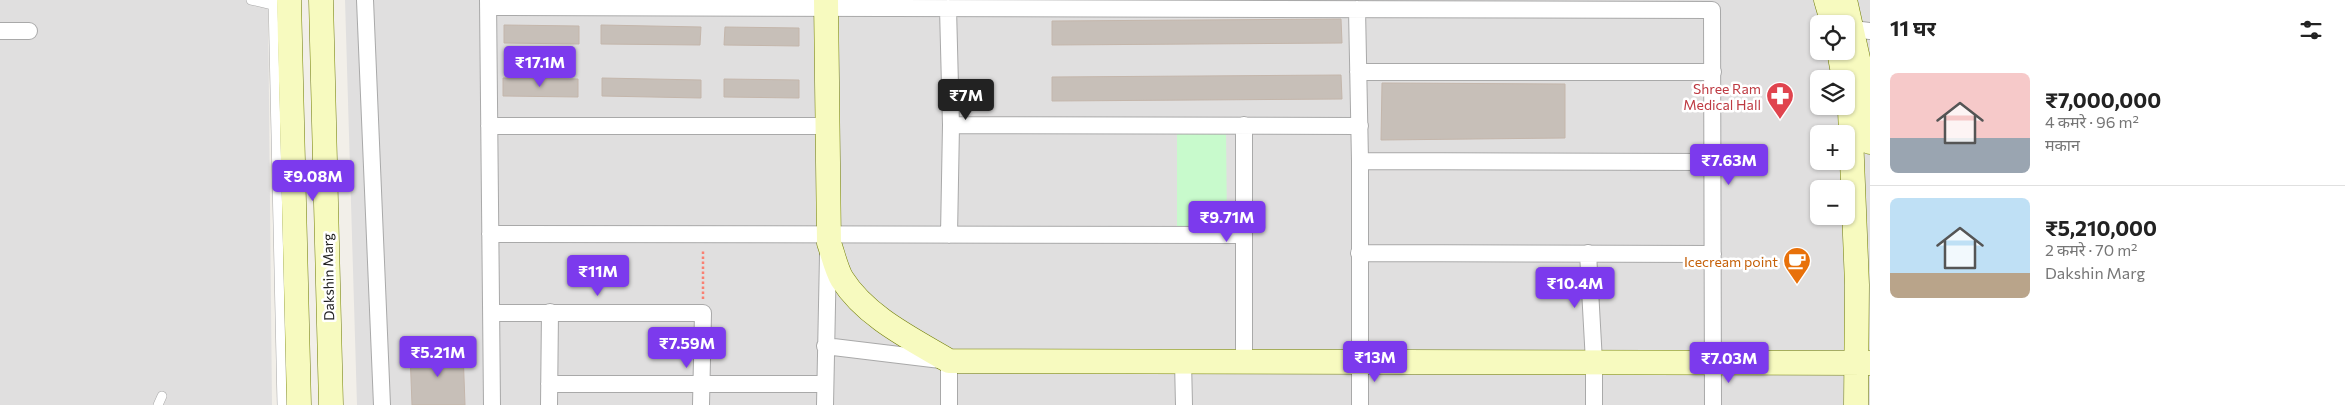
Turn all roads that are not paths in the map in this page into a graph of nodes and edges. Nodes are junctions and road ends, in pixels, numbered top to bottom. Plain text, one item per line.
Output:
1 (251, 0) edge
2 (321, 0) edge
3 (331, 0) edge
4 (366, 0) edge
5 (1826, 0) edge
6 (1845, 0) edge
7 (278, 2) edge
8 (488, 4) edge
9 (826, 4) edge
10 (948, 8) junction
11 (1356, 9) junction
12 (1840, 15) edge
13 (1849, 15) edge
14 (0, 31) edge
15 (29, 32) dead end
16 (1855, 42) edge
17 (1358, 72) junction
18 (1712, 72) junction
19 (1850, 115) edge
20 (951, 125) junction
21 (489, 126) junction
22 (827, 126) junction
23 (1244, 126) junction
24 (1360, 126) junction
25 (1870, 142) edge
26 (1360, 162) junction
27 (1714, 162) junction
28 (490, 234) junction
29 (950, 235) junction
30 (1243, 235) junction
31 (828, 239) junction
32 (1360, 253) junction
33 (1588, 253) junction
34 (1713, 254) junction
35 (493, 312) junction
36 (550, 312) junction
37 (825, 346) junction
38 (949, 361) junction
39 (1184, 361) junction
40 (1244, 361) junction
41 (1360, 362) junction
42 (1594, 362) junction
43 (1713, 362) junction
44 (1863, 363) edge
45 (549, 384) junction
46 (701, 384) junction
47 (824, 384) junction
48 (162, 396) dead end
49 (158, 405) edge
50 (282, 405) edge
51 (298, 405) edge
52 (331, 405) edge
53 (340, 405) edge
54 (382, 405) edge
55 (492, 405) edge
56 (549, 405) edge
57 (701, 405) edge
58 (825, 405) edge
59 (949, 405) edge
60 (1184, 405) edge
61 (1360, 405) edge
62 (1594, 405) edge
63 (1713, 405) edge
64 (1856, 405) edge

1 - 7 lane
2 - 52 street, Dakshin Marg
3 - 53 lane
4 - 54 street
5 - 12 street
6 - 13 street
7 - 50 lane
7 - 51 street
8 - 9 street
8 - 21 street
9 - 10 street
9 - 22 street
10 - 11 street
10 - 20 street
11 - 17 street
11 - 18 street
14 - 15 street
16 - 25 street
17 - 18 street
17 - 24 street
18 - 27 street
19 - 44 street
20 - 23 street
20 - 29 street
21 - 22 street
21 - 28 street
22 - 31 street
23 - 24 street
23 - 30 street
24 - 26 street
26 - 27 street
26 - 32 street
27 - 34 street
28 - 31 street
28 - 35 street
29 - 30 street
29 - 31 street
30 - 40 street
31 - 37 street
31 - 38 street
32 - 33 street
32 - 41 street
33 - 34 street
33 - 42 street
34 - 43 street
35 - 36 street
35 - 55 street
36 - 45 street
36 - 46 street
37 - 38 street
37 - 47 street
38 - 39 street
38 - 59 street
39 - 40 street
39 - 60 street
40 - 41 street
41 - 42 street
41 - 61 street
42 - 43 street
42 - 62 street
43 - 44 street
43 - 63 street
44 - 64 street
45 - 46 street
45 - 56 street
46 - 47 street
46 - 57 street
47 - 58 street
48 - 49 lane

